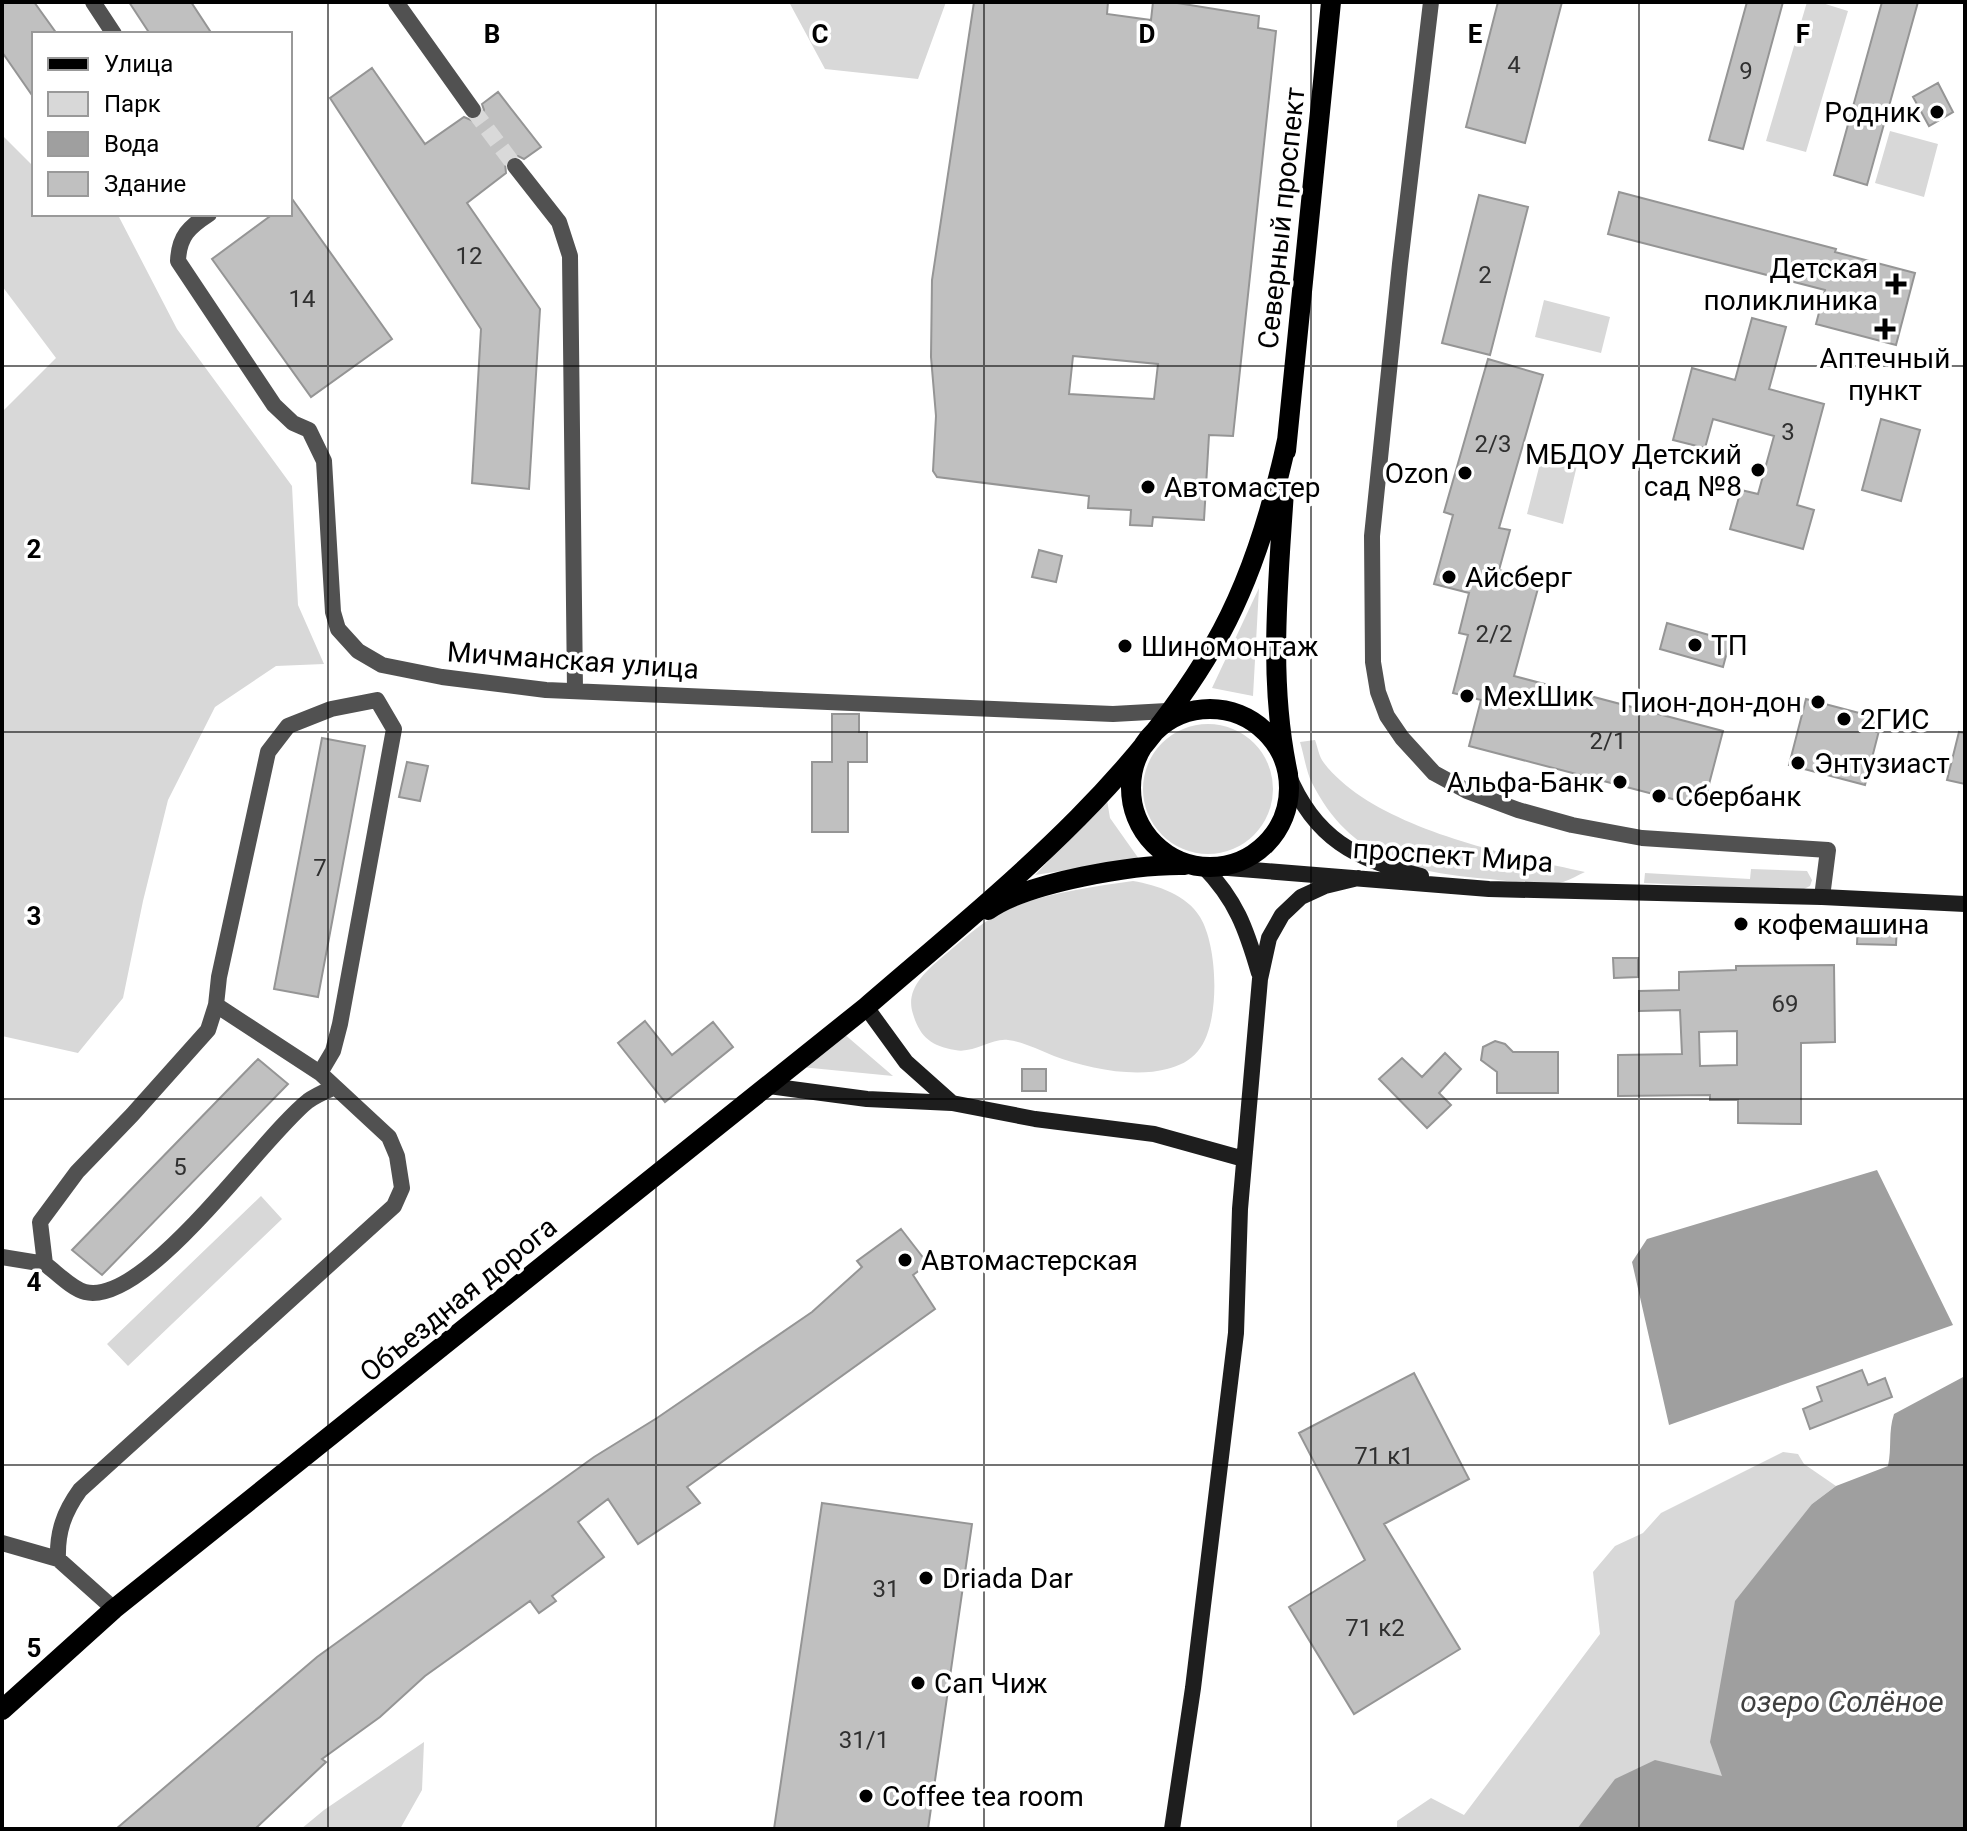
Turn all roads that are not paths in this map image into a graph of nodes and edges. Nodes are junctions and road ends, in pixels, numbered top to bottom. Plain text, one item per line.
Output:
1 (93, 2) edge
2 (396, 2) edge
3 (1331, 2) edge
4 (1431, 2) edge
5 (113, 32) edge
6 (473, 110) tunnel mouth
7 (515, 166) tunnel mouth
8 (206, 216) edge
9 (1287, 440) junction
10 (575, 690) junction
11 (1203, 709) junction
12 (1170, 711) junction
13 (1146, 741) junction
14 (1288, 774) junction
15 (1203, 866) junction
16 (1358, 878) junction
17 (1489, 889) junction
18 (1822, 897) junction
19 (1965, 904) edge
20 (951, 935) junction
21 (1260, 979) junction
22 (216, 1005) junction
23 (866, 1007) junction
24 (320, 1073) junction
25 (769, 1086) junction
26 (335, 1087) junction
27 (952, 1103) junction
28 (1244, 1159) junction
29 (2, 1257) edge
30 (45, 1264) junction
31 (2, 1543) edge
32 (58, 1559) junction
33 (114, 1609) junction
34 (2, 1710) edge
35 (1172, 1829) edge

1 - 5 street
2 - 6 street
3 - 9 main road, Северный проспект
4 - 18 street
7 - 10 street
8 - 10 street, Мичманская улица
9 - 12 main road
9 - 14 main road
10 - 12 street, Мичманская улица
11 - 12 street, Мичманская улица
11 - 13 main road
11 - 14 main road
12 - 13 main road
13 - 15 main road
13 - 20 main road
14 - 15 main road
14 - 17 main road
15 - 16 main road, проспект Мира
15 - 20 main road, проспект Мира
15 - 21 main road
16 - 17 main road, проспект Мира
16 - 21 main road
17 - 18 main road, проспект Мира
18 - 19 main road, проспект Мира
20 - 23 main road, Объездная дорога
21 - 28 main road
22 - 24 street
22 - 24 street
22 - 30 street
23 - 25 main road, Объездная дорога
23 - 27 main road
24 - 26 street
25 - 27 main road
25 - 33 main road, Объездная дорога
26 - 30 street
26 - 32 street
27 - 28 main road
28 - 35 main road
29 - 30 street
31 - 32 street
32 - 33 street
33 - 34 main road, Объездная дорога

